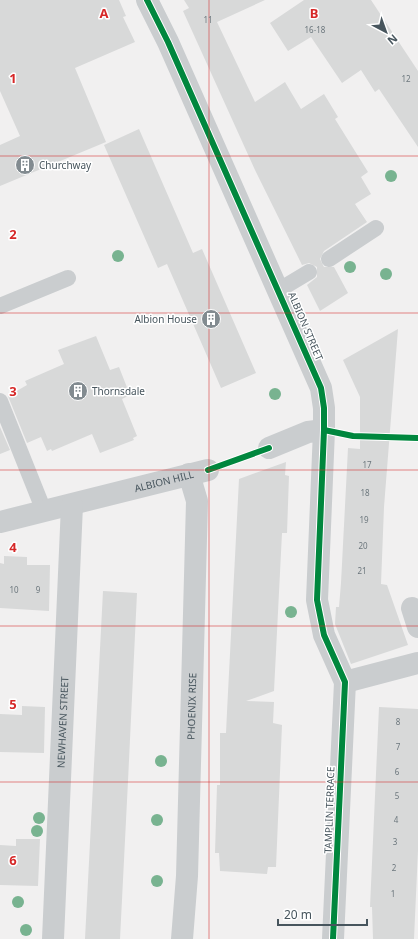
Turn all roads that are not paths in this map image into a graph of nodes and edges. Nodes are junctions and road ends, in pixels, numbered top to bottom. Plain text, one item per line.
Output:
1 (147, 0) edge
2 (376, 228) dead end
3 (329, 259) dead end
4 (309, 272) dead end
5 (68, 278) dead end
6 (279, 290) junction
7 (0, 306) edge
8 (0, 401) edge
9 (324, 430) junction
10 (269, 448) dead end
11 (199, 472) joint
12 (72, 505) junction
13 (44, 511) junction
14 (0, 522) edge
15 (418, 663) edge
16 (345, 682) junction
17 (53, 939) edge
18 (182, 939) edge
19 (333, 939) edge

1 - 6 street, ALBION STREET
2 - 3 lane
4 - 6 lane
5 - 7 lane
6 - 9 street, ALBION STREET
8 - 13 lane
9 - 10 street
9 - 16 street, ALBION STREET
11 - 12 street, ALBION HILL
11 - 18 street, PHOENIX RISE
12 - 13 street, ALBION HILL
12 - 17 street, NEWHAVEN STREET
13 - 14 street, ALBION HILL
15 - 16 street
16 - 19 street, TAMPLIN TERRACE

